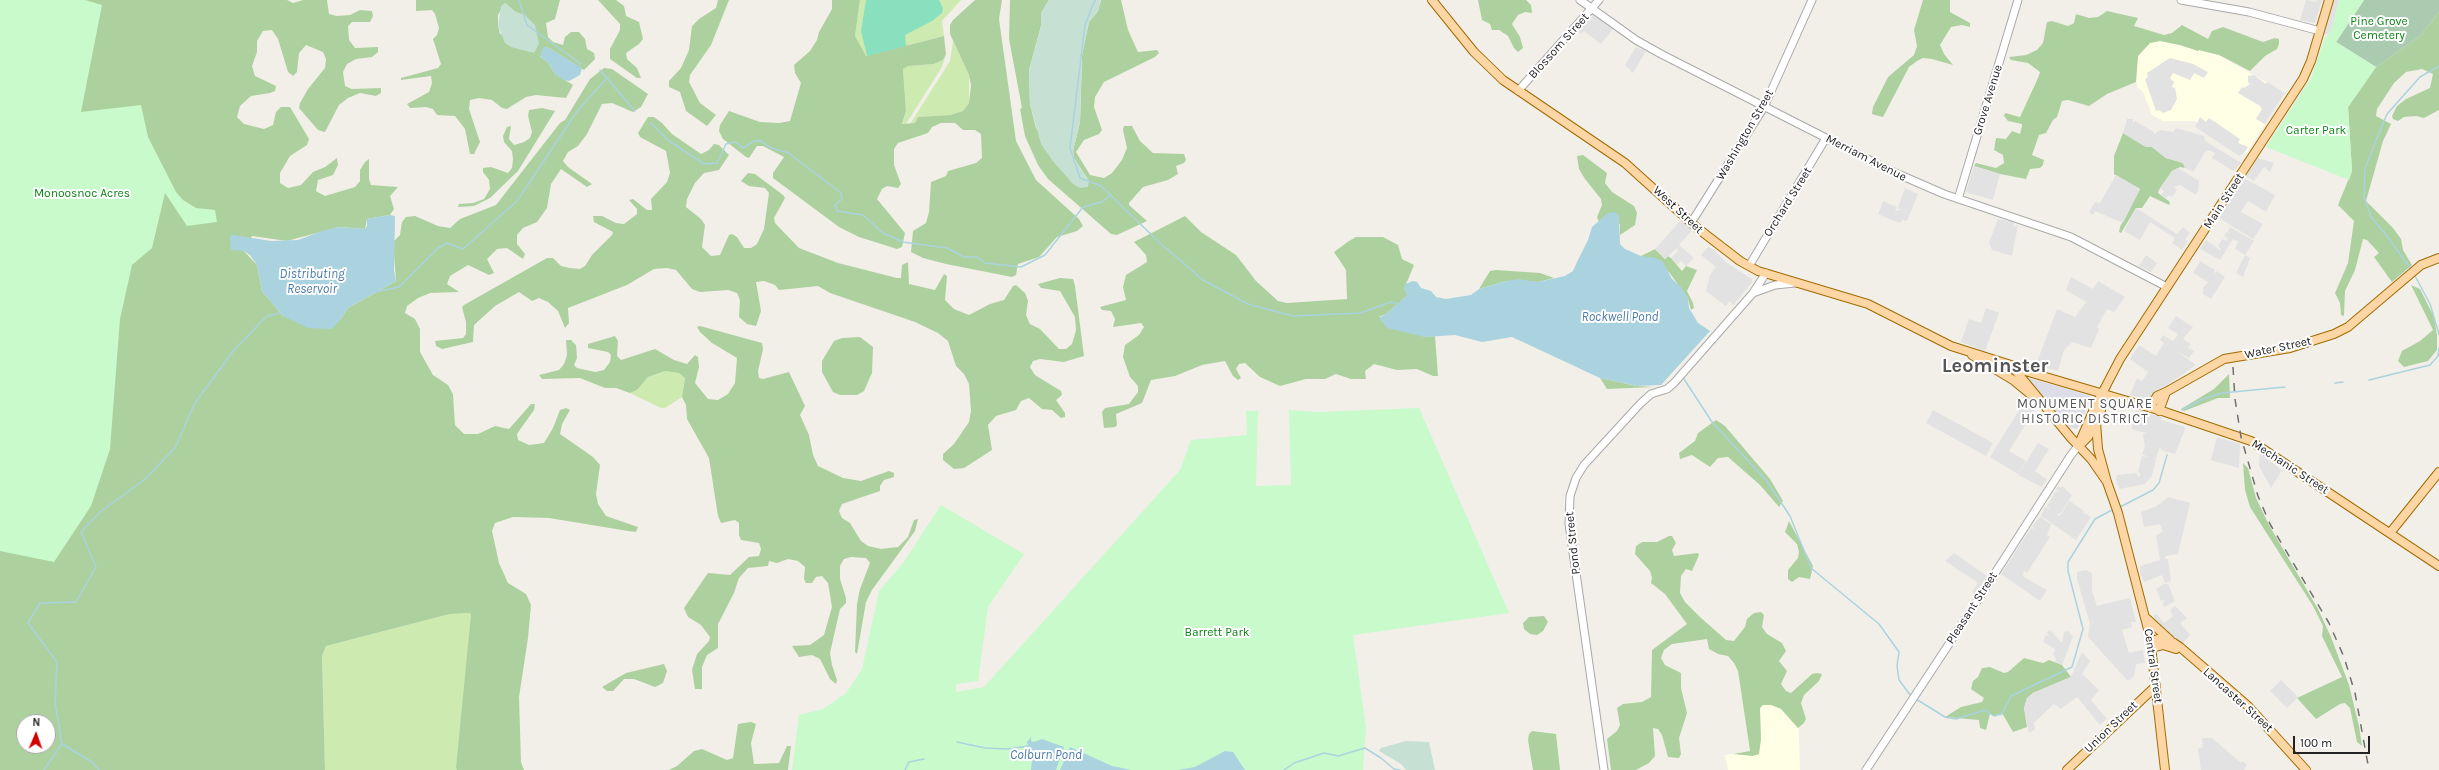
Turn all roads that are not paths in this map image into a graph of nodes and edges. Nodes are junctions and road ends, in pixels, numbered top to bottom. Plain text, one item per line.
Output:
1 (1432, 0) edge
2 (1580, 0) edge
3 (1600, 0) edge
4 (1812, 0) edge
5 (2018, 0) edge
6 (2181, 0) edge
7 (2329, 0) edge
8 (1592, 10) junction
9 (2320, 31) junction
10 (1518, 91) junction
11 (1764, 107) junction
12 (1826, 138) junction
13 (1958, 199) junction
14 (1691, 223) junction
15 (2439, 258) edge
16 (1749, 266) junction
17 (1766, 273) junction
18 (1796, 282) junction
19 (2167, 287) junction
20 (1753, 293) junction
21 (1966, 351) junction
22 (2015, 368) junction
23 (2166, 392) junction
24 (2102, 394) junction
25 (2038, 399) junction
26 (2150, 408) junction
27 (2159, 411) junction
28 (2096, 422) junction
29 (2078, 446) junction
30 (2439, 472) edge
31 (2107, 482) junction
32 (2390, 533) junction
33 (2439, 566) edge
34 (2146, 617) junction
35 (2174, 642) junction
36 (2152, 645) junction
37 (2182, 650) junction
38 (2156, 686) junction
39 (1604, 770) edge
40 (1866, 770) edge
41 (2067, 770) edge
42 (2165, 770) edge
43 (2306, 770) edge

1 - 10 main road, West Street
2 - 8 street, Merriam Avenue
3 - 8 street, Blossom Street
4 - 11 street, Washington Street
5 - 13 street, Grove Avenue
6 - 9 street
7 - 9 main road, Main Street
8 - 10 street, Blossom Street
8 - 11 street, Merriam Avenue
9 - 19 main road, Main Street
10 - 14 main road, West Street
11 - 12 street, Merriam Avenue
11 - 14 street, Washington Street
12 - 13 street, Merriam Avenue
12 - 16 street, Orchard Street
13 - 19 street, Merriam Avenue
14 - 16 main road, West Street
15 - 23 main road, Water Street
16 - 17 main road, West Street
17 - 18 main road, West Street
17 - 20 street, Pond Street
18 - 20 street
18 - 21 main road, West Street
19 - 24 main road, Main Street
20 - 39 street, Pond Street
21 - 22 main road, West Street
21 - 25 main road, West Street
22 - 24 main road, West Street
22 - 25 main road
23 - 26 main road, Water Street
23 - 27 main road
24 - 26 main road, Mechanic Street
24 - 28 main road
24 - 29 main road, Main Street
25 - 29 main road
26 - 27 main road, Mechanic Street
27 - 32 main road, Mechanic Street
28 - 29 main road
28 - 31 main road
29 - 31 main road
29 - 40 street, Pleasant Street
30 - 32 main road
31 - 34 main road, Central Street
32 - 33 main road, Mechanic Street
34 - 35 main road, Lancaster Street
34 - 36 main road, Central Street
35 - 36 main road
35 - 37 main road, Lancaster Street
36 - 37 main road, Lancaster Street
36 - 38 main road, Central Street
37 - 43 main road, Lancaster Street
38 - 41 main road, Union Street
38 - 42 main road, Central Street

